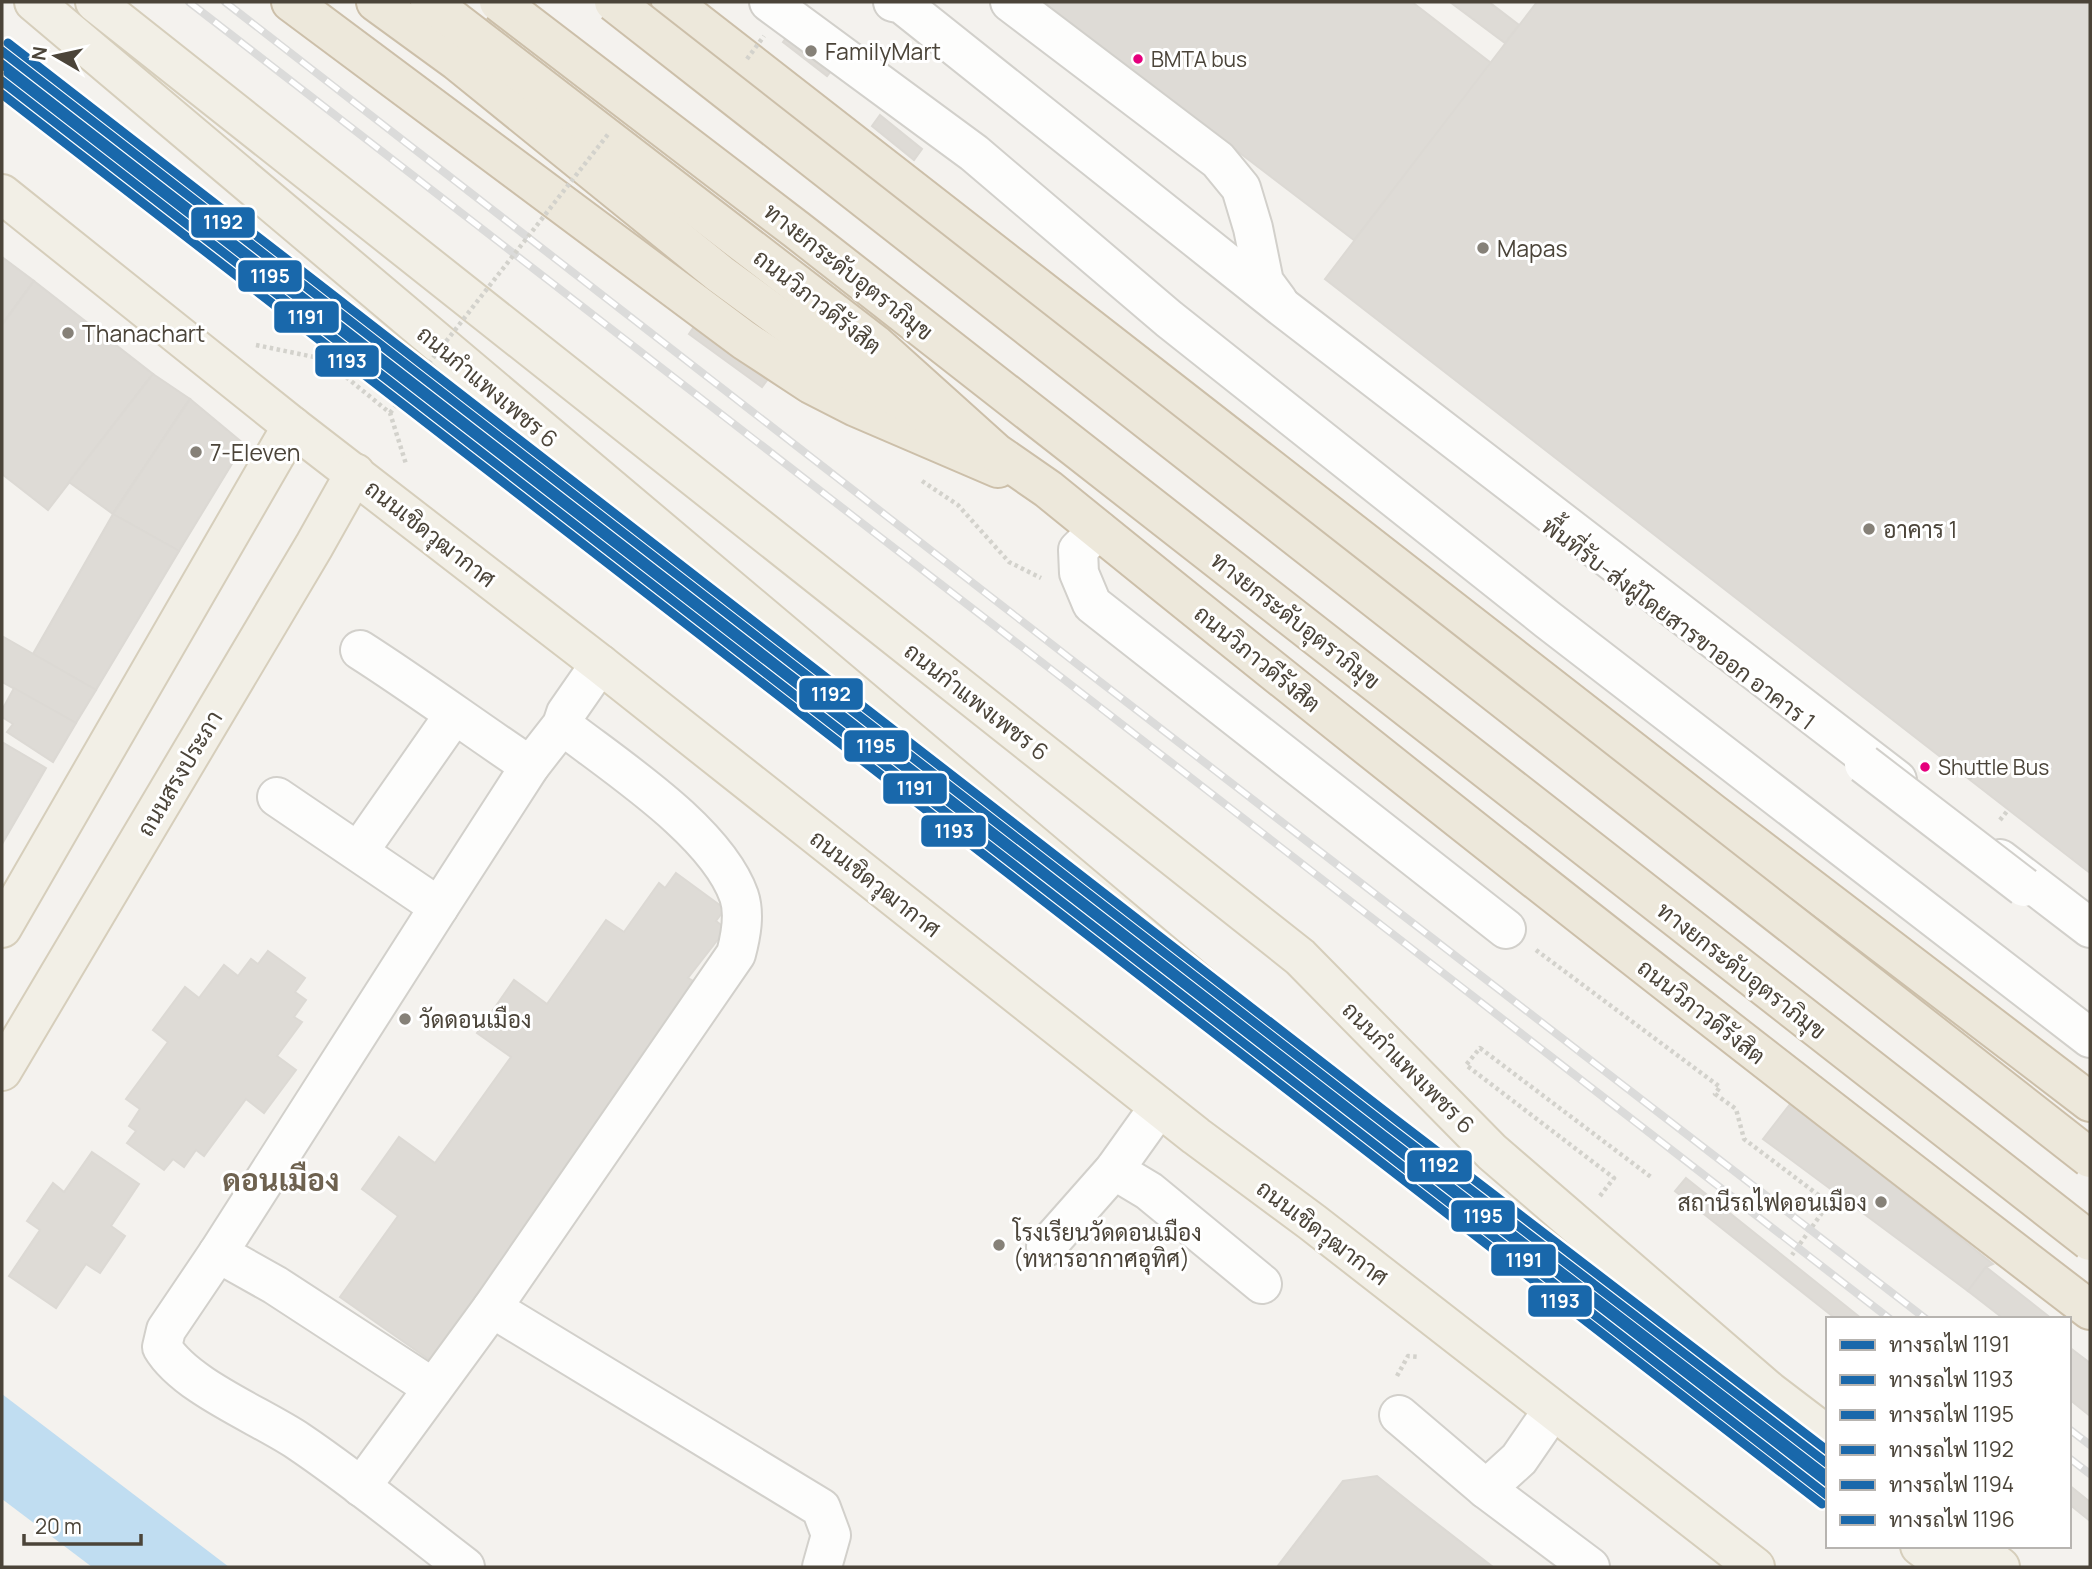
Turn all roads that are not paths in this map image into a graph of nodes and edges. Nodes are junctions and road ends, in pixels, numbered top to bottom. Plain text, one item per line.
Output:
1 (34, 2) edge
2 (95, 2) edge
3 (291, 2) edge
4 (376, 2) edge
5 (430, 2) edge
6 (499, 2) edge
7 (614, 2) edge
8 (671, 2) edge
9 (880, 2) edge
10 (892, 2) edge
11 (1010, 2) edge
12 (766, 19) edge
13 (2, 194) edge
14 (1275, 308) junction
15 (292, 426) junction
16 (996, 453) junction
17 (355, 473) junction
18 (1048, 489) junction
19 (1098, 530) junction
20 (360, 650) dead end
21 (600, 664) junction
22 (454, 715) junction
23 (562, 725) junction
24 (530, 766) junction
25 (277, 797) dead end
26 (359, 851) junction
27 (439, 907) junction
28 (2, 928) edge
29 (2090, 928) edge
30 (1506, 929) road end
31 (2090, 938) edge
32 (2090, 1038) edge
33 (2, 1071) edge
34 (2090, 1102) edge
35 (1159, 1107) junction
36 (2090, 1158) edge
37 (1114, 1170) junction
38 (2090, 1241) edge
39 (1046, 1247) dead end
40 (218, 1252) junction
41 (1262, 1284) dead end
42 (492, 1308) junction
43 (2090, 1310) edge
44 (433, 1388) junction
45 (1398, 1396) road end
46 (1552, 1411) junction
47 (1826, 1434) edge
48 (1826, 1476) edge
49 (361, 1487) junction
50 (1486, 1489) junction
51 (1923, 1548) edge
52 (1975, 1548) edge
53 (466, 1567) edge
54 (822, 1567) edge
55 (1590, 1567) edge
56 (1755, 1567) edge
57 (1948, 1567) edge
58 (2000, 1567) edge

1 - 48 main road, ถนนกำแพงเพชร 6
2 - 47 main road, ถนนกำแพงเพชร 6
3 - 18 highway
4 - 16 highway
5 - 16 highway, ถนนวิภาวดีรังสิต
6 - 38 highway, ทางยกระดับอุตราภิมุข, bridge
7 - 36 highway, bridge
8 - 34 highway
9 - 14 lane
10 - 14 lane
11 - 14 lane
12 - 32 lane
13 - 15 main road, ถนนเชิดวุฒากาศ
14 - 29 lane
14 - 31 lane, พื้นที่รับ-ส่งผู้โดยสารขาออก อาคาร 1, bridge
15 - 17 main road, ถนนเชิดวุฒากาศ
15 - 28 main road
16 - 18 highway, ถนนวิภาวดีรังสิต
17 - 21 main road, ถนนเชิดวุฒากาศ
17 - 33 main road, ถนนสรงประภา
18 - 19 highway, ถนนวิภาวดีรังสิต
19 - 30 lane
19 - 43 highway, ถนนวิภาวดีรังสิต
20 - 22 lane
21 - 23 lane
21 - 35 main road, ถนนเชิดวุฒากาศ
22 - 24 lane
22 - 26 lane
23 - 24 lane
23 - 42 lane
24 - 27 lane
25 - 26 lane
26 - 27 lane
27 - 40 lane
35 - 37 lane
35 - 46 main road, ถนนเชิดวุฒากาศ
37 - 39 lane
37 - 41 lane
40 - 44 lane
40 - 49 lane
42 - 44 lane
42 - 54 lane
44 - 49 lane
45 - 50 lane
46 - 50 lane
46 - 56 main road, ถนนเชิดวุฒากาศ
49 - 53 lane
50 - 55 lane
51 - 57 main road
52 - 58 main road

